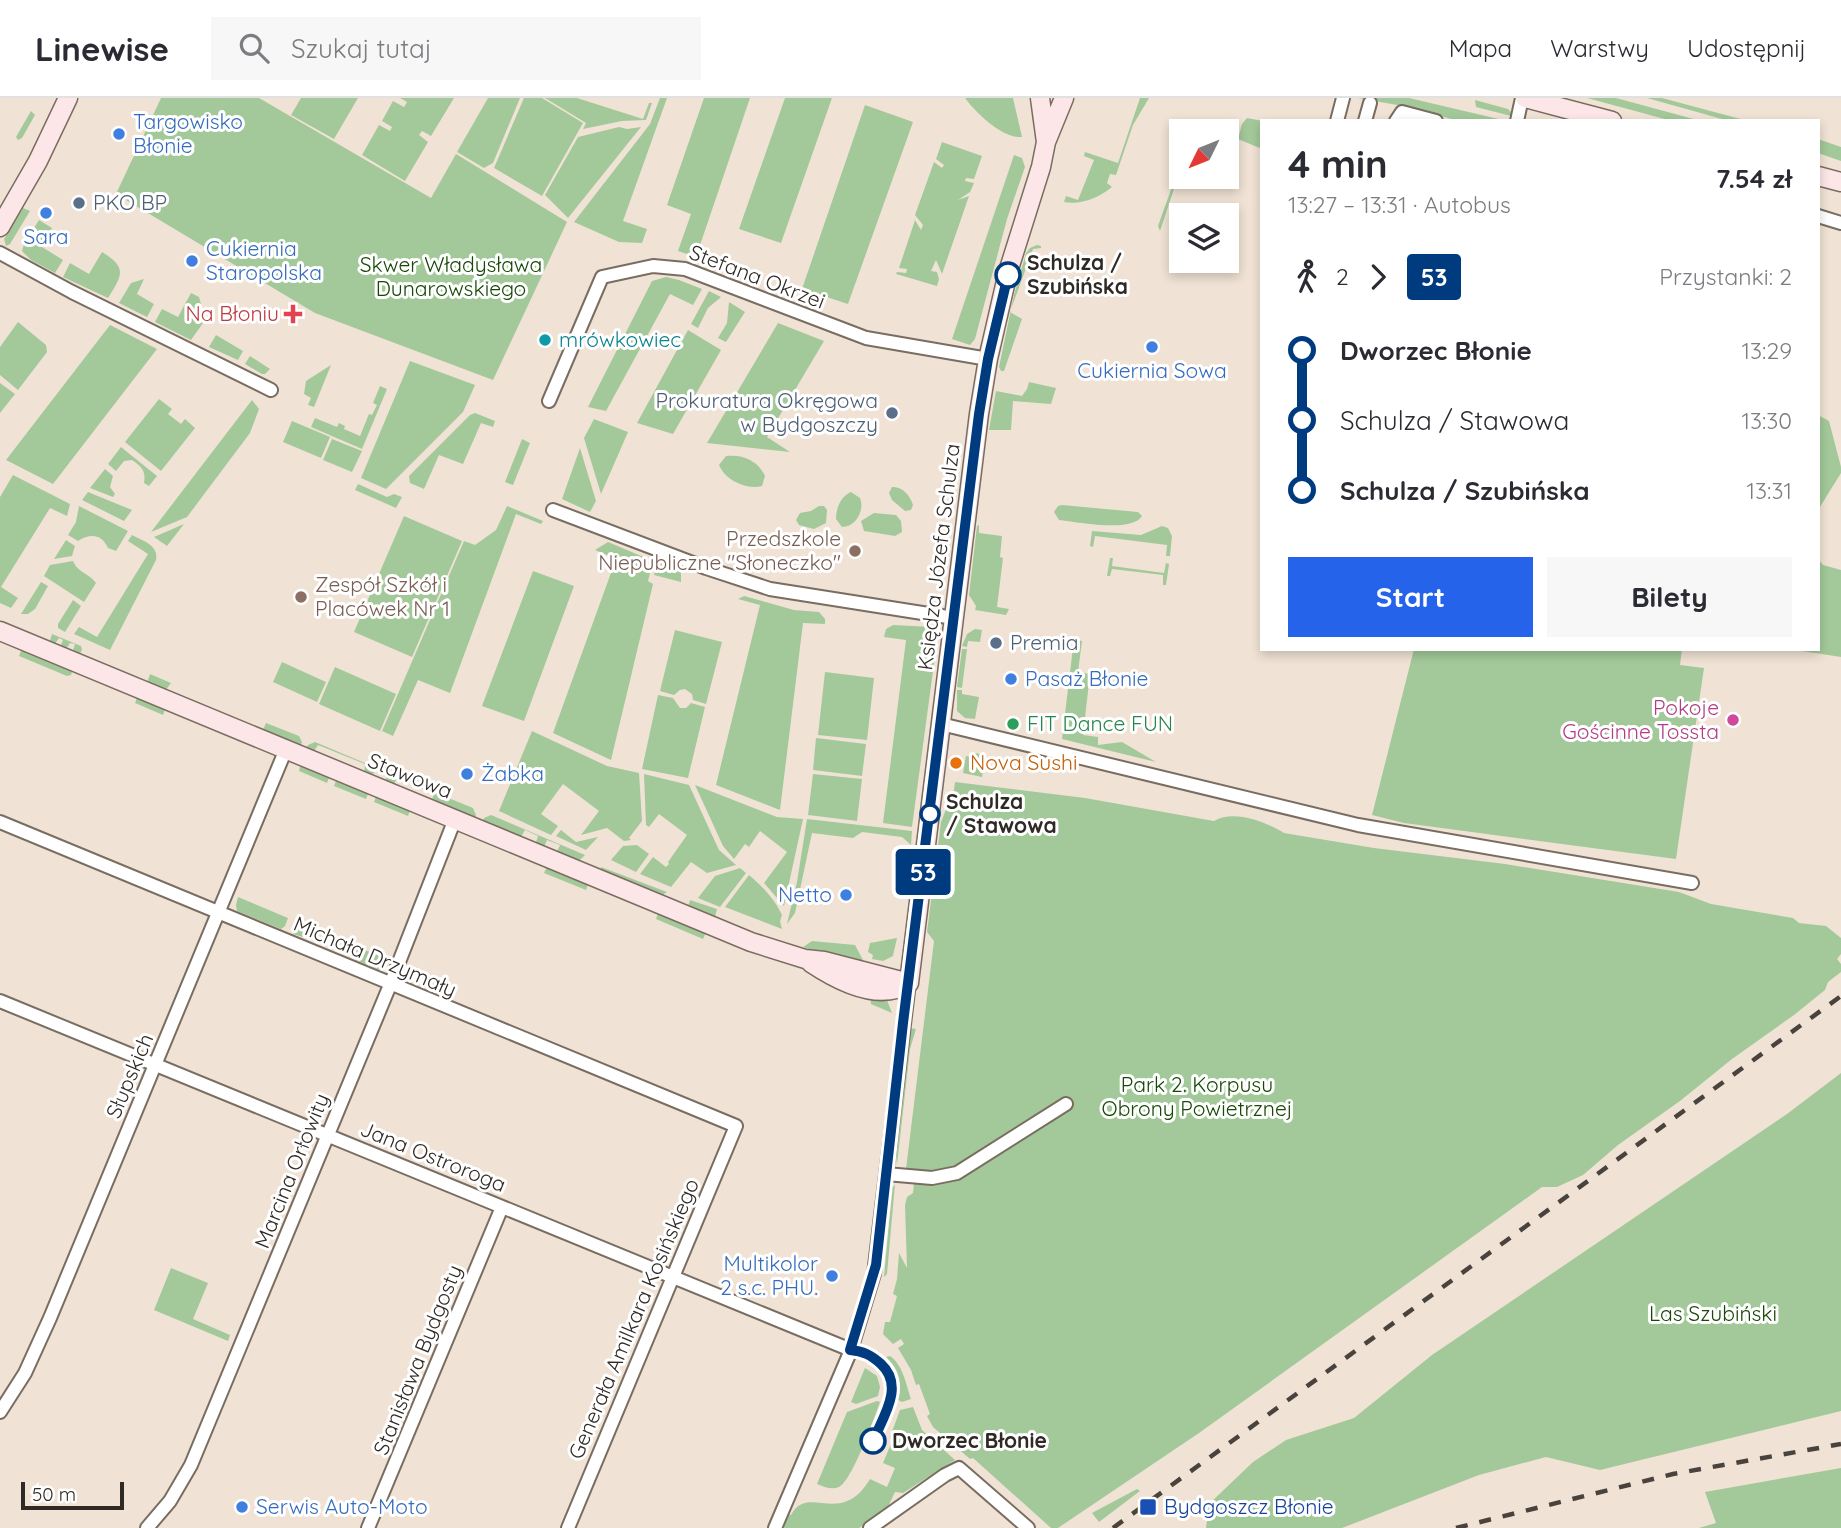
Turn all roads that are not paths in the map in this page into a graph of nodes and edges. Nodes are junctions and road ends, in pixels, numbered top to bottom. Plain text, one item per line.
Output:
1 (68, 98) edge
2 (1034, 98) edge
3 (1064, 98) edge
4 (1343, 98) edge
5 (1524, 98) edge
6 (1370, 103) dead end
7 (1041, 106) edge
8 (1338, 119) edge
9 (1366, 119) edge
10 (1397, 119) edge
11 (1429, 119) edge
12 (1518, 119) edge
13 (1604, 119) edge
14 (1046, 142) junction
15 (1820, 176) edge
16 (1841, 181) edge
17 (1820, 217) edge
18 (1841, 223) edge
19 (0, 227) edge
20 (0, 253) edge
21 (988, 359) junction
22 (271, 390) dead end
23 (549, 401) dead end
24 (553, 510) dead end
25 (954, 618) junction
26 (0, 631) edge
27 (940, 724) junction
28 (286, 749) junction
29 (455, 819) junction
30 (0, 822) edge
31 (1692, 883) dead end
32 (219, 911) junction
33 (909, 983) junction
34 (390, 985) junction
35 (0, 1001) edge
36 (156, 1064) junction
37 (1066, 1104) dead end
38 (736, 1126) joint
39 (327, 1135) junction
40 (886, 1174) junction
41 (502, 1207) junction
42 (672, 1278) junction
43 (850, 1350) junction
44 (0, 1412) edge
45 (147, 1528) edge
46 (368, 1528) edge
47 (568, 1528) edge
48 (775, 1528) edge
49 (870, 1528) edge
50 (1028, 1528) edge

1 - 19 street
2 - 7 street, Księdza Józefa Schulza
3 - 14 street, Księdza Józefa Schulza
4 - 8 street
5 - 12 street
5 - 13 street
6 - 9 street
7 - 14 street, Księdza Józefa Schulza
10 - 11 street
14 - 21 street, Księdza Józefa Schulza
15 - 16 street
17 - 18 street
20 - 22 street
21 - 23 street, Stefana Okrzei
21 - 25 street, Księdza Józefa Schulza
24 - 25 street
25 - 27 street, Księdza Józefa Schulza
26 - 28 street, Stawowa
27 - 31 street
27 - 33 street, Księdza Józefa Schulza
28 - 29 street, Stawowa
28 - 32 street, Słupskich
29 - 33 street, Stawowa
29 - 34 street, Marcina Orłowity
30 - 32 street, Michała Drzymały
32 - 34 street, Michała Drzymały
32 - 36 street, Słupskich
33 - 40 street
34 - 38 street, Michała Drzymały
34 - 39 street, Marcina Orłowity
35 - 36 street, Jana Ostroroga
36 - 39 street, Jana Ostroroga
36 - 44 street, Słupskich
37 - 40 street
38 - 42 street, Generała Amilkara Kosińskiego
39 - 41 street, Jana Ostroroga
39 - 45 street, Marcina Orłowity
40 - 43 street
41 - 42 street, Jana Ostroroga
41 - 46 street, Stanisława Bydgosty
42 - 43 street, Jana Ostroroga
42 - 47 street, Generała Amilkara Kosińskiego
43 - 48 street
49 - 50 street

